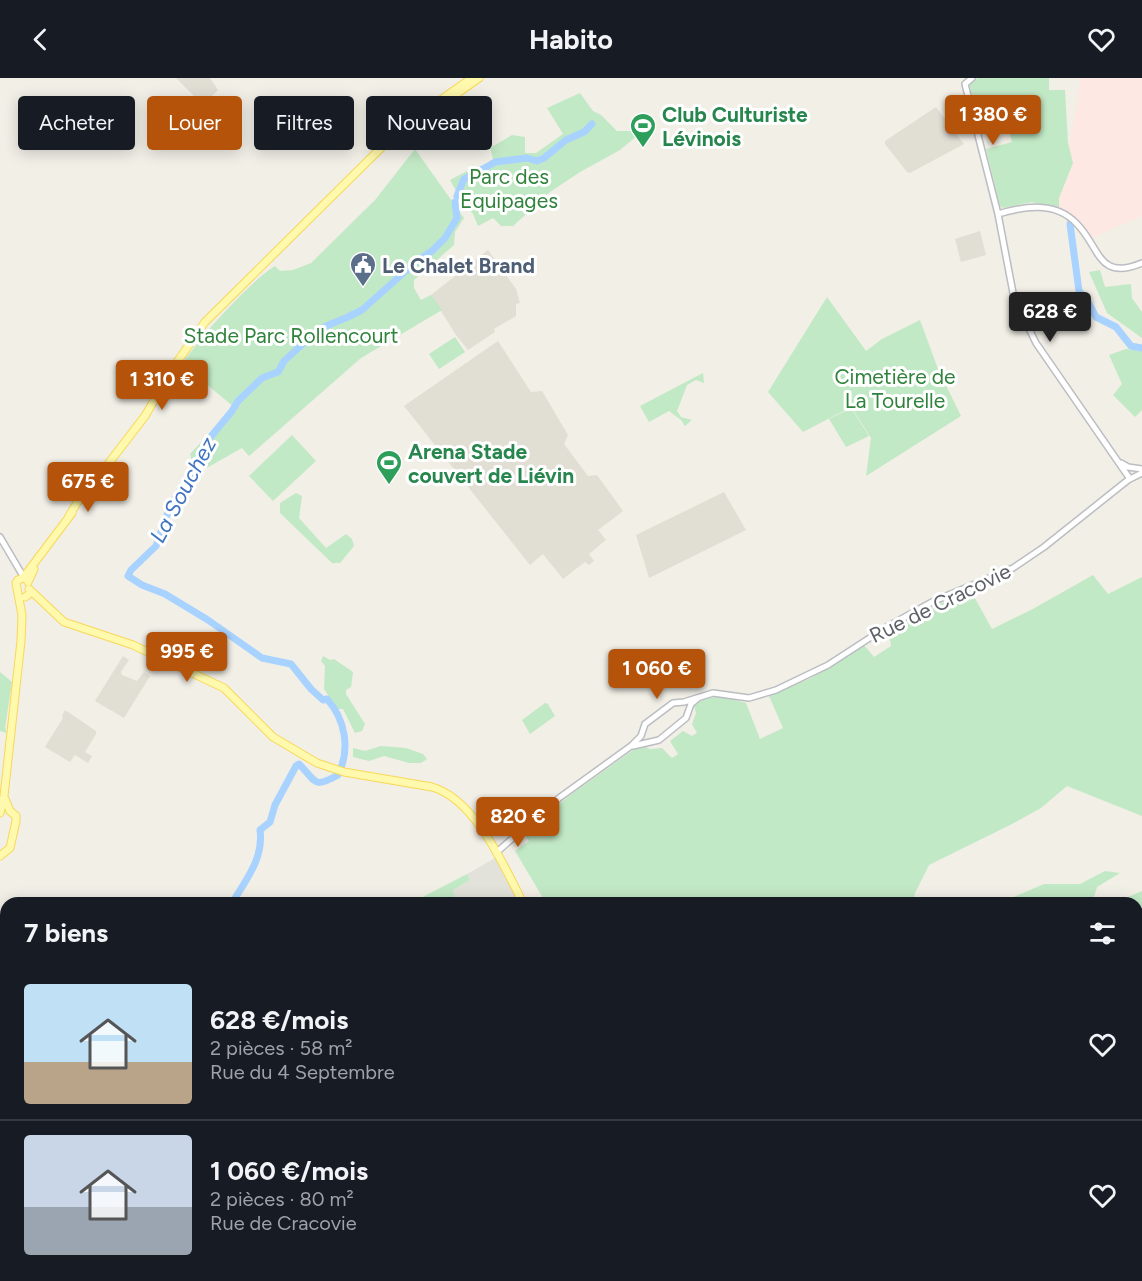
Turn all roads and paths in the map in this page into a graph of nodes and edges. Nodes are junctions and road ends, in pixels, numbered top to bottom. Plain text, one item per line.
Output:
1 (472, 78) edge
2 (479, 78) edge
3 (972, 78) edge
4 (447, 96) edge
5 (454, 96) edge
6 (379, 150) edge
7 (384, 150) edge
8 (998, 214) junction
9 (312, 217) junction
10 (1142, 263) edge
11 (1120, 463) junction
12 (1135, 469) junction
13 (1142, 471) edge
14 (1131, 477) junction
15 (0, 537) edge
16 (23, 585) junction
17 (699, 696) junction
18 (681, 702) junction
19 (688, 711) junction
20 (642, 733) junction
21 (648, 741) junction
22 (631, 746) junction
23 (4, 796) junction
24 (10, 811) junction
25 (0, 813) edge
26 (498, 851) junction
27 (2, 853) edge
28 (520, 897) edge

1 - 4 main road
2 - 5 main road
3 - 8 street
6 - 9 main road
7 - 9 main road
8 - 10 street
8 - 11 street
9 - 16 main road
11 - 12 street
11 - 14 street
12 - 13 street
12 - 14 street
13 - 14 street, Rue de Cracovie
14 - 17 street, Rue de Cracovie
15 - 16 street
16 - 23 main road
16 - 26 main road
17 - 18 street, Rue de Cracovie
17 - 19 street
18 - 19 street
18 - 20 street, Rue de Cracovie
19 - 21 street
20 - 21 street
20 - 22 street, Rue de Cracovie
21 - 22 street
22 - 26 street
23 - 24 main road
23 - 25 main road
24 - 25 main road
24 - 27 main road
26 - 28 main road

